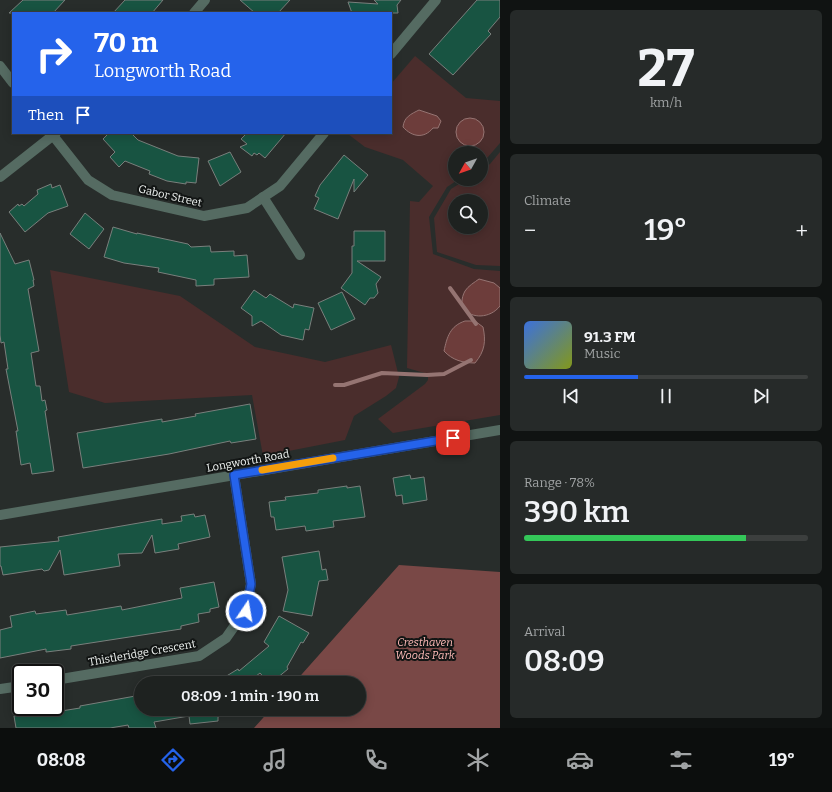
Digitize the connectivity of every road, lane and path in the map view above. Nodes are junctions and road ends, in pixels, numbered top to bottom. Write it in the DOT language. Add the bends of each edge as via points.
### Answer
graph roads {
  1 [pos="206,0"];
  2 [pos="436,0"];
  3 [pos="195,12"];
  4 [pos="392,53"];
  5 [pos="0,66"];
  6 [pos="12,82"];
  7 [pos="53,134"];
  8 [pos="323,134"];
  9 [pos="0,177"];
  10 [pos="263,197"];
  11 [pos="300,255"];
  12 [pos="500,430"];
  13 [pos="234,475"];
  14 [pos="0,515"];
  15 [pos="64,678"];
  16 [pos="12,687"];
  17 [pos="0,689"];
  1 -- 3 [label="street"];
  2 -- 4 [label="street"];
  5 -- 6 [label="street"];
  7 -- 9 [label="street"];
  7 -- 10 [label="street, Gabor Street" via="88,180 112,195 204,216 247,208"];
  8 -- 10 [label="street, Gabor Street" via="280,186"];
  10 -- 11 [label="street"];
  12 -- 13 [label="street, Longworth Road"];
  13 -- 14 [label="street, Longworth Road"];
  13 -- 15 [label="street, Thistleridge Crescent" via="251,584 246,611 226,638 199,656"];
  16 -- 17 [label="street"];
}
